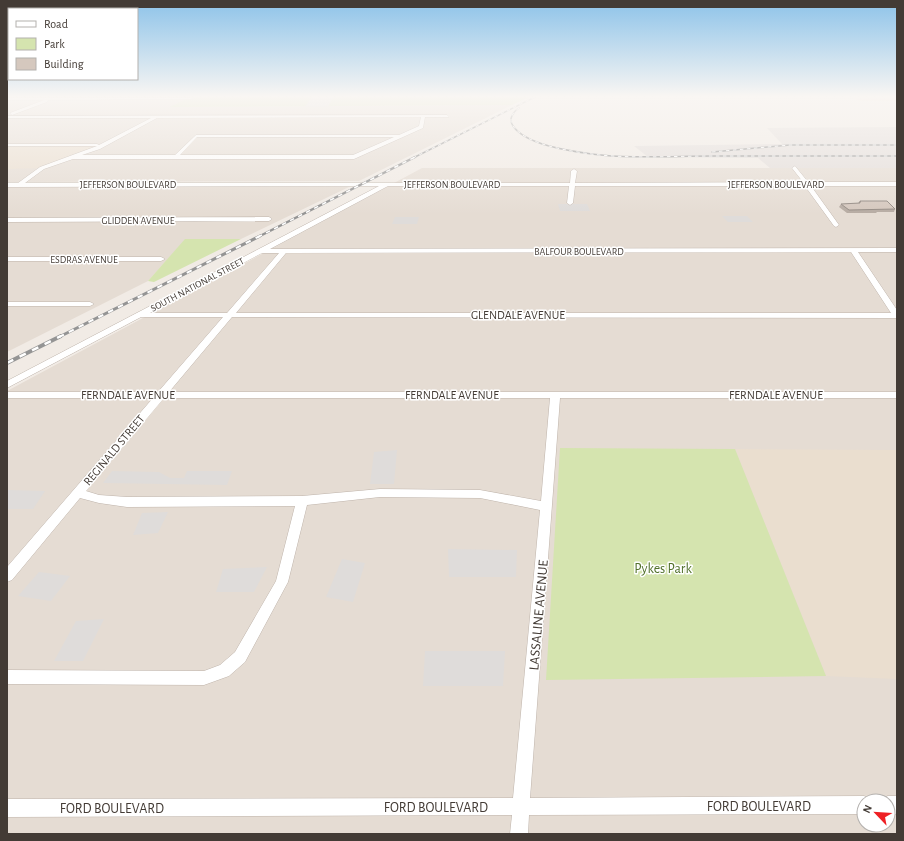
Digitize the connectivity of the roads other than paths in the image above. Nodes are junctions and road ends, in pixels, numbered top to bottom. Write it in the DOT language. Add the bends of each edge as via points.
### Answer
graph roads {
  1 [pos="120,136"];
  2 [pos="196,136"];
  3 [pos="400,136"];
  4 [pos="7,145"];
  5 [pos="103,145"];
  6 [pos="72,157"];
  7 [pos="176,157"];
  8 [pos="795,168"];
  9 [pos="574,171"];
  10 [pos="387,184"];
  11 [pos="572,184"];
  12 [pos="806,184"];
  13 [pos="897,184"];
  14 [pos="7,185"];
  15 [pos="19,185"];
  16 [pos="570,202"];
  17 [pos="269,219"];
  18 [pos="7,220"];
  19 [pos="836,225"];
  20 [pos="853,250"];
  21 [pos="897,250"];
  22 [pos="261,251"];
  23 [pos="284,251"];
  24 [pos="7,259"];
  25 [pos="162,259"];
  26 [pos="7,304"];
  27 [pos="90,304"];
  28 [pos="139,315"];
  29 [pos="229,315"];
  30 [pos="897,315"];
  31 [pos="7,385"];
  32 [pos="7,395"];
  33 [pos="161,395"];
  34 [pos="555,395"];
  35 [pos="897,395"];
  36 [pos="78,493"];
  37 [pos="302,501"];
  38 [pos="547,507"];
  39 [pos="7,576"];
  40 [pos="7,677"];
  41 [pos="856,805"];
  42 [pos="521,806"];
  43 [pos="7,808"];
  44 [pos="519,834"];
  1 -- 5 [label="street"];
  2 -- 7 [label="street"];
  3 -- 7 [label="street" via="354,157"];
  4 -- 5 [label="street"];
  5 -- 6 [label="street"];
  6 -- 7 [label="street"];
  6 -- 15 [label="street" via="42,168"];
  8 -- 12 [label="street"];
  9 -- 11 [label="street"];
  10 -- 11 [label="street, JEFFERSON BOULEVARD"];
  10 -- 15 [label="street, JEFFERSON BOULEVARD"];
  10 -- 22 [label="street, SOUTH NATIONAL STREET"];
  11 -- 12 [label="street, JEFFERSON BOULEVARD"];
  11 -- 16 [label="street"];
  12 -- 13 [label="street, JEFFERSON BOULEVARD"];
  12 -- 19 [label="street"];
  14 -- 15 [label="street, JEFFERSON BOULEVARD"];
  17 -- 18 [label="street, GLIDDEN AVENUE"];
  20 -- 21 [label="street, BALFOUR BOULEVARD"];
  20 -- 23 [label="street, BALFOUR BOULEVARD"];
  20 -- 30 [label="street"];
  22 -- 23 [label="street, BALFOUR BOULEVARD"];
  22 -- 28 [label="street, SOUTH NATIONAL STREET"];
  23 -- 29 [label="street, REGINALD STREET"];
  24 -- 25 [label="street, ESDRAS AVENUE"];
  26 -- 27 [label="street"];
  28 -- 29 [label="street, GLENDALE AVENUE"];
  28 -- 31 [label="street, SOUTH NATIONAL STREET"];
  29 -- 30 [label="street, GLENDALE AVENUE"];
  29 -- 33 [label="street, REGINALD STREET"];
  32 -- 33 [label="street, FERNDALE AVENUE"];
  33 -- 34 [label="street, FERNDALE AVENUE"];
  33 -- 36 [label="street, REGINALD STREET"];
  34 -- 35 [label="street, FERNDALE AVENUE"];
  34 -- 38 [label="street, LASSALINE AVENUE"];
  36 -- 37 [label="street" via="99,499 127,502"];
  36 -- 39 [label="street, REGINALD STREET"];
  37 -- 38 [label="street" via="380,493 480,494"];
  37 -- 40 [label="street" via="282,582 240,656 224,671 204,678"];
  38 -- 42 [label="street, LASSALINE AVENUE"];
  41 -- 42 [label="street, FORD BOULEVARD"];
  42 -- 43 [label="street, FORD BOULEVARD"];
  42 -- 44 [label="street, LASSALINE AVENUE"];
}
